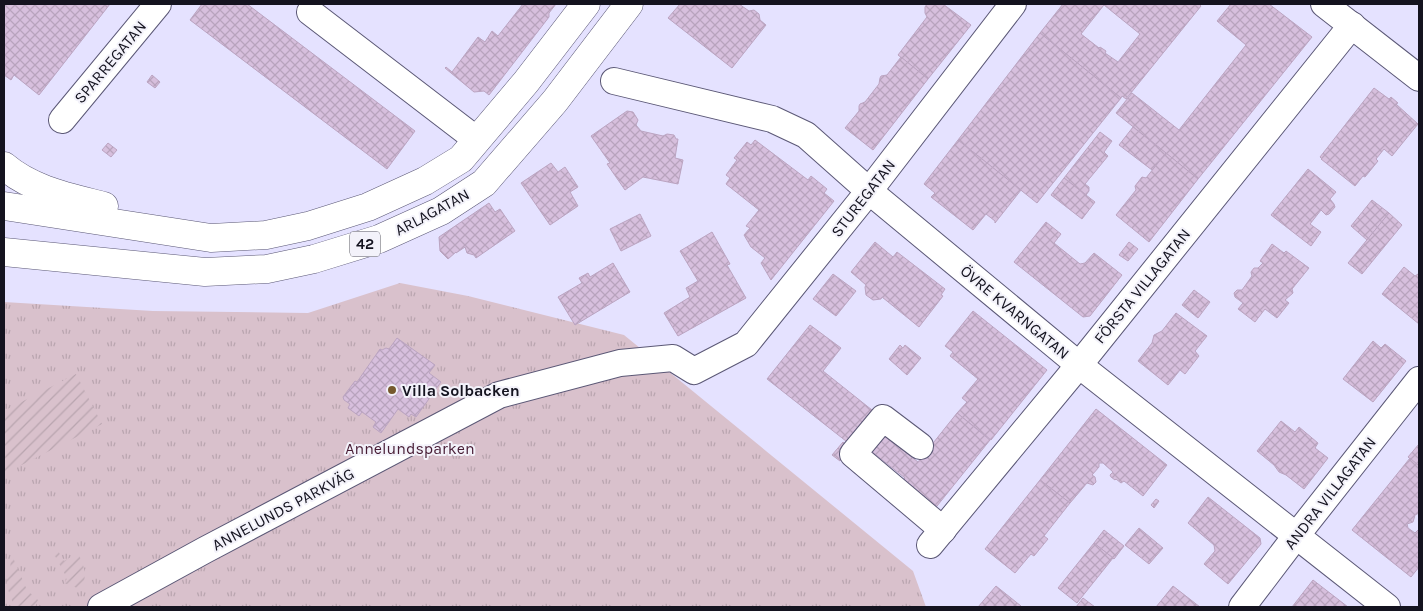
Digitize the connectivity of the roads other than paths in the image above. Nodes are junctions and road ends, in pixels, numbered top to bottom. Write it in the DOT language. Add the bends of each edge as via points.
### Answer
graph roads {
  1 [pos="158,4"];
  2 [pos="586,4"];
  3 [pos="629,4"];
  4 [pos="1013,4"];
  5 [pos="1324,4"];
  6 [pos="310,12"];
  7 [pos="1352,25"];
  8 [pos="1419,78"];
  9 [pos="614,81"];
  10 [pos="62,120"];
  11 [pos="478,140"];
  12 [pos="4,166"];
  13 [pos="869,191"];
  14 [pos="4,206"];
  15 [pos="168,232"];
  16 [pos="4,252"];
  17 [pos="1079,365"];
  18 [pos="694,371"];
  19 [pos="1419,380"];
  20 [pos="920,446"];
  21 [pos="1296,536"];
  22 [pos="102,607"];
  23 [pos="1242,607"];
  24 [pos="1387,607"];
  1 -- 10 [label="street, SPARREGATAN"];
  2 -- 11 [label="main road, ARLAGATAN / 42"];
  3 -- 16 [label="main road, ARLAGATAN / 42" via="555,101 484,183 441,211 379,239 314,259 267,269 205,272"];
  4 -- 13 [label="street, STUREGATAN"];
  5 -- 7 [label="street"];
  6 -- 11 [label="street"];
  7 -- 8 [label="street"];
  7 -- 17 [label="street, FÖRSTA VILLAGATAN"];
  9 -- 13 [label="street, ÖVRE KVARNGATAN" via="772,119 806,135"];
  11 -- 15 [label="main road, ARLAGATAN / 42" via="461,159 425,182 368,207 308,226 266,235 211,238"];
  12 -- 15 [label="main road" via="42,189 126,212"];
  13 -- 17 [label="street, ÖVRE KVARNGATAN"];
  13 -- 18 [label="street, STUREGATAN" via="746,344"];
  14 -- 15 [label="main road, ARLAGATAN / 42"];
  17 -- 20 [label="street, FÖRSTA VILLAGATAN" via="936,537 853,454 883,418"];
  17 -- 21 [label="street, ÖVRE KVARNGATAN"];
  18 -- 22 [label="street, ANNELUNDS PARKVÄG" via="673,358 620,364 499,395"];
  19 -- 21 [label="street, ANDRA VILLAGATAN"];
  21 -- 23 [label="street, ANDRA VILLAGATAN"];
  21 -- 24 [label="street, ÖVRE KVARNGATAN"];
}
